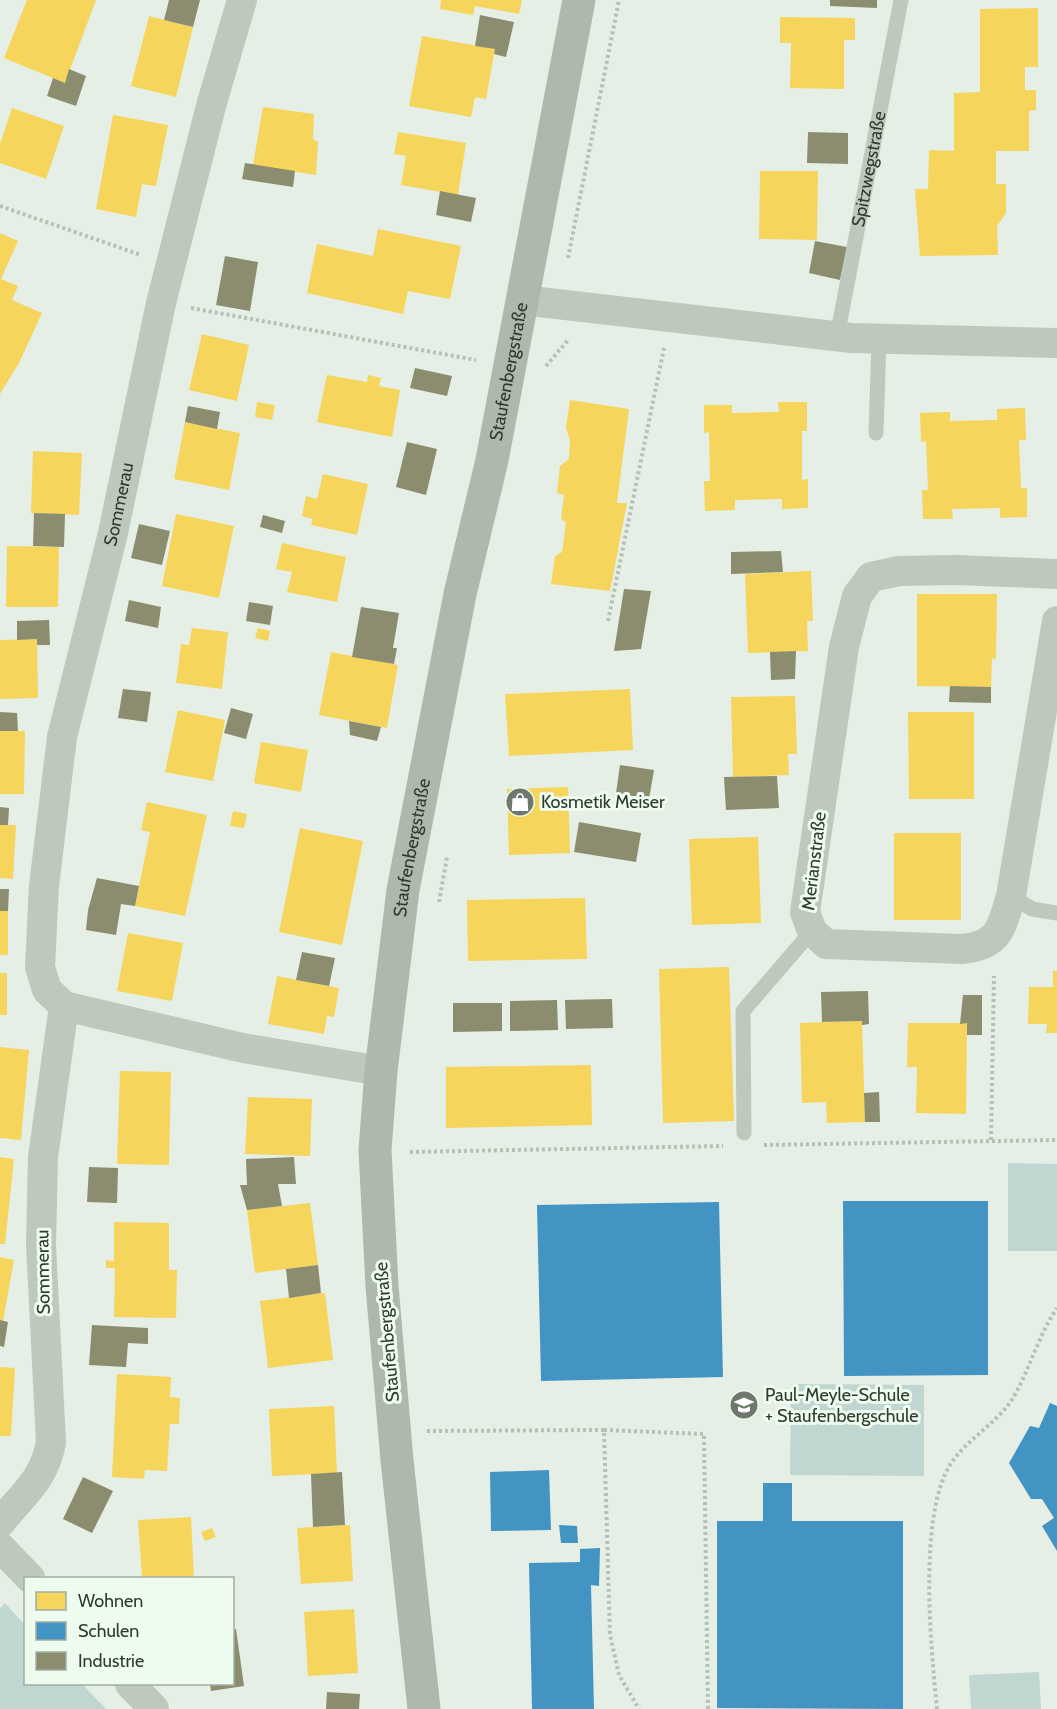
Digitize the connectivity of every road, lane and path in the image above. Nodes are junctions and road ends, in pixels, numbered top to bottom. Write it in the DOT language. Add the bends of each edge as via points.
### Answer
graph roads {
  1 [pos="242,0"];
  2 [pos="579,0"];
  3 [pos="619,0"];
  4 [pos="901,0"];
  5 [pos="0,206"];
  6 [pos="171,265"];
  7 [pos="522,300"];
  8 [pos="559,302"];
  9 [pos="162,303"];
  10 [pos="837,337"];
  11 [pos="879,339"];
  12 [pos="666,340"];
  13 [pos="1057,343"];
  14 [pos="547,357"];
  15 [pos="510,366"];
  16 [pos="544,368"];
  17 [pos="876,433"];
  18 [pos="1057,574"];
  19 [pos="608,621"];
  20 [pos="1057,621"];
  21 [pos="447,856"];
  22 [pos="1011,896"];
  23 [pos="437,912"];
  24 [pos="1057,913"];
  25 [pos="812,931"];
  26 [pos="994,939"];
  27 [pos="64,1006"];
  28 [pos="381,1071"];
  29 [pos="749,1139"];
  30 [pos="409,1140"];
  31 [pos="991,1140"];
  32 [pos="1057,1140"];
  33 [pos="729,1145"];
  34 [pos="408,1152"];
  35 [pos="408,1163"];
  36 [pos="1057,1308"];
  37 [pos="604,1430"];
  38 [pos="395,1432"];
  39 [pos="0,1523"];
  40 [pos="0,1547"];
  41 [pos="29,1577"];
  42 [pos="132,1685"];
  43 [pos="154,1709"];
  44 [pos="424,1709"];
  45 [pos="639,1709"];
  46 [pos="708,1709"];
  47 [pos="937,1709"];
  1 -- 6 [label="street, Sommerau"];
  2 -- 7 [label="street, Staufenbergstraße"];
  3 -- 8 [label="path"];
  4 -- 10 [label="lane, Spitzwegstraße"];
  5 -- 6 [label="path"];
  6 -- 9 [label="street, Sommerau"];
  7 -- 8 [label="street"];
  7 -- 15 [label="street, Staufenbergstraße"];
  8 -- 10 [label="street"];
  9 -- 15 [label="path"];
  9 -- 27 [label="street, Sommerau" via="113,532 64,727 56,777 40,967 47,990"];
  10 -- 11 [label="street"];
  11 -- 13 [label="street"];
  11 -- 17 [label="lane"];
  12 -- 19 [label="path"];
  14 -- 16 [label="path"];
  15 -- 28 [label="street, Staufenbergstraße" via="460,594 403,890"];
  18 -- 25 [label="street, Merianstraße" via="899,571 871,577 856,596 844,647 806,894 805,912"];
  20 -- 22 [label="street"];
  21 -- 23 [label="path"];
  22 -- 24 [label="lane" via="1032,909"];
  22 -- 26 [label="street"];
  25 -- 26 [label="street, Merianstraße" via="826,944 842,947 961,949 981,947"];
  25 -- 29 [label="lane" via="742,1011"];
  26 -- 31 [label="path"];
  27 -- 28 [label="street" via="243,1048"];
  27 -- 39 [label="street, Sommerau" via="43,1157 40,1245 51,1442 48,1463 37,1481"];
  28 -- 38 [label="street, Staufenbergstraße" via="375,1150"];
  29 -- 31 [label="path"];
  30 -- 34 [label="path"];
  31 -- 32 [label="path"];
  33 -- 34 [label="path"];
  34 -- 35 [label="path"];
  36 -- 47 [label="path" via="1013,1397 951,1463 942,1483 934,1518 930,1587"];
  37 -- 38 [label="path"];
  37 -- 45 [label="path" via="610,1635 620,1675"];
  37 -- 46 [label="path" via="704,1434"];
  38 -- 44 [label="street, Staufenbergstraße"];
  40 -- 41 [label="street"];
  42 -- 43 [label="street"];
}
